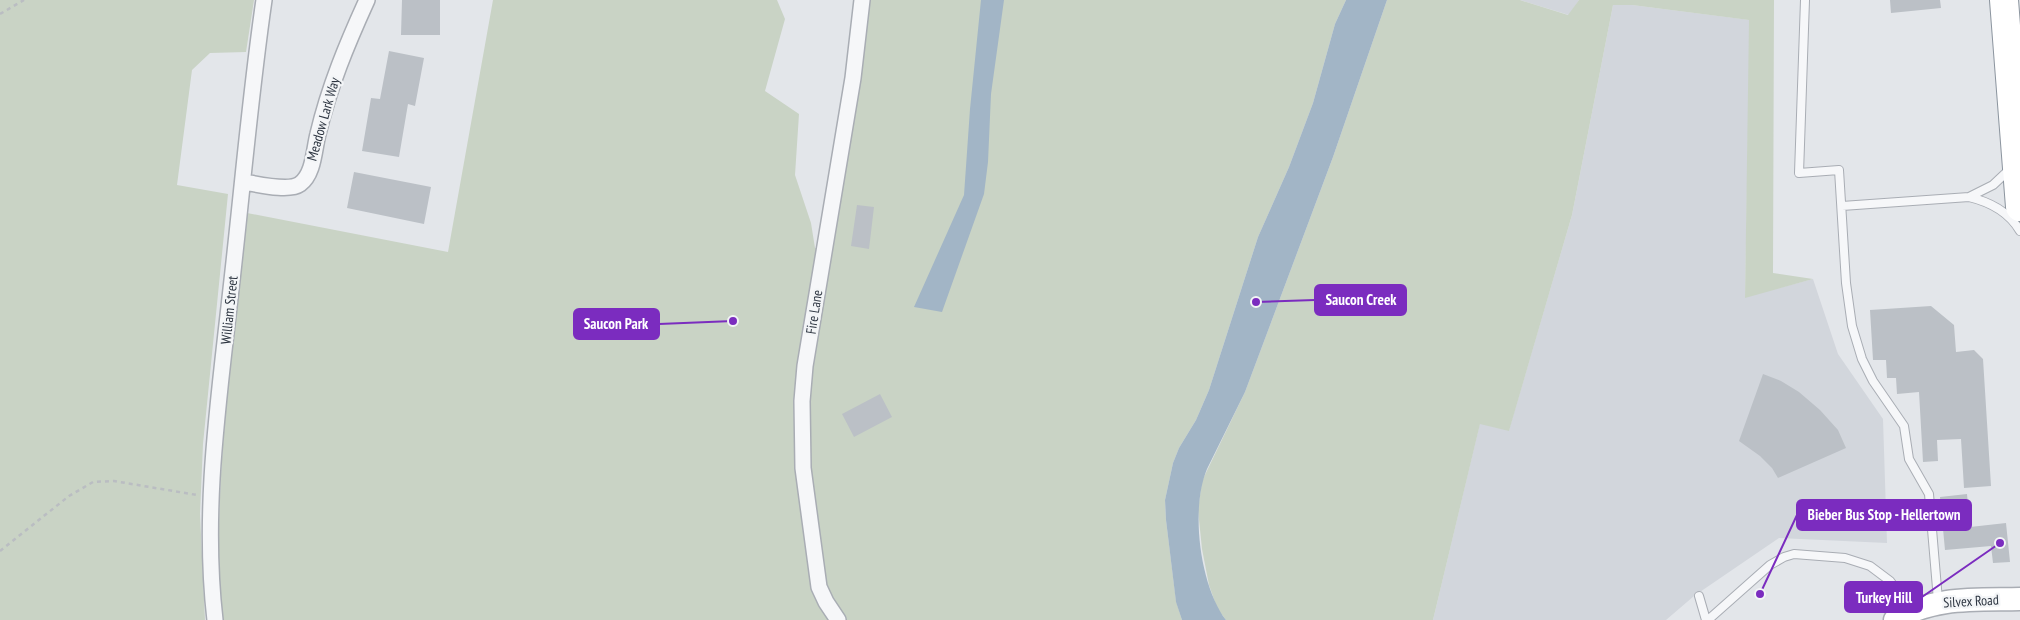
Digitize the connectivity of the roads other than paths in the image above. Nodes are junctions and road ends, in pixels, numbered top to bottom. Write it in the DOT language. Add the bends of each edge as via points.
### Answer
graph roads {
  1 [pos="264,0"];
  2 [pos="367,0"];
  3 [pos="862,0"];
  4 [pos="1805,0"];
  5 [pos="2004,0"];
  6 [pos="2015,144"];
  7 [pos="244,182"];
  8 [pos="1969,197"];
  9 [pos="1842,206"];
  10 [pos="2020,207"];
  11 [pos="2020,231"];
  12 [pos="1699,596"];
  13 [pos="2020,599"];
  14 [pos="1938,602"];
  15 [pos="1906,617"];
  16 [pos="215,620"];
  17 [pos="838,620"];
  18 [pos="1707,620"];
  1 -- 7 [label="street, William Street"];
  2 -- 7 [label="street, Meadow Lark Way" via="333,81 305,179 287,188"];
  3 -- 17 [label="street, Fire Lane" via="853,78 802,401 803,468 820,587"];
  4 -- 9 [label="lane" via="1799,173 1839,170"];
  5 -- 6 [label="highway"];
  6 -- 8 [label="lane" via="2013,163 2007,173 1993,185"];
  6 -- 10 [label="highway"];
  7 -- 16 [label="street, William Street" via="215,431 210,514"];
  8 -- 9 [label="lane"];
  8 -- 11 [label="lane" via="2002,211"];
  9 -- 14 [label="lane" via="1852,326 1873,381 1904,426 1909,459 1929,494"];
  12 -- 18 [label="lane"];
  13 -- 14 [label="street, Silvex Road"];
  14 -- 15 [label="street, Silvex Road"];
  15 -- 18 [label="lane" via="1890,581 1870,566 1845,558 1794,554 1770,565"];
}
